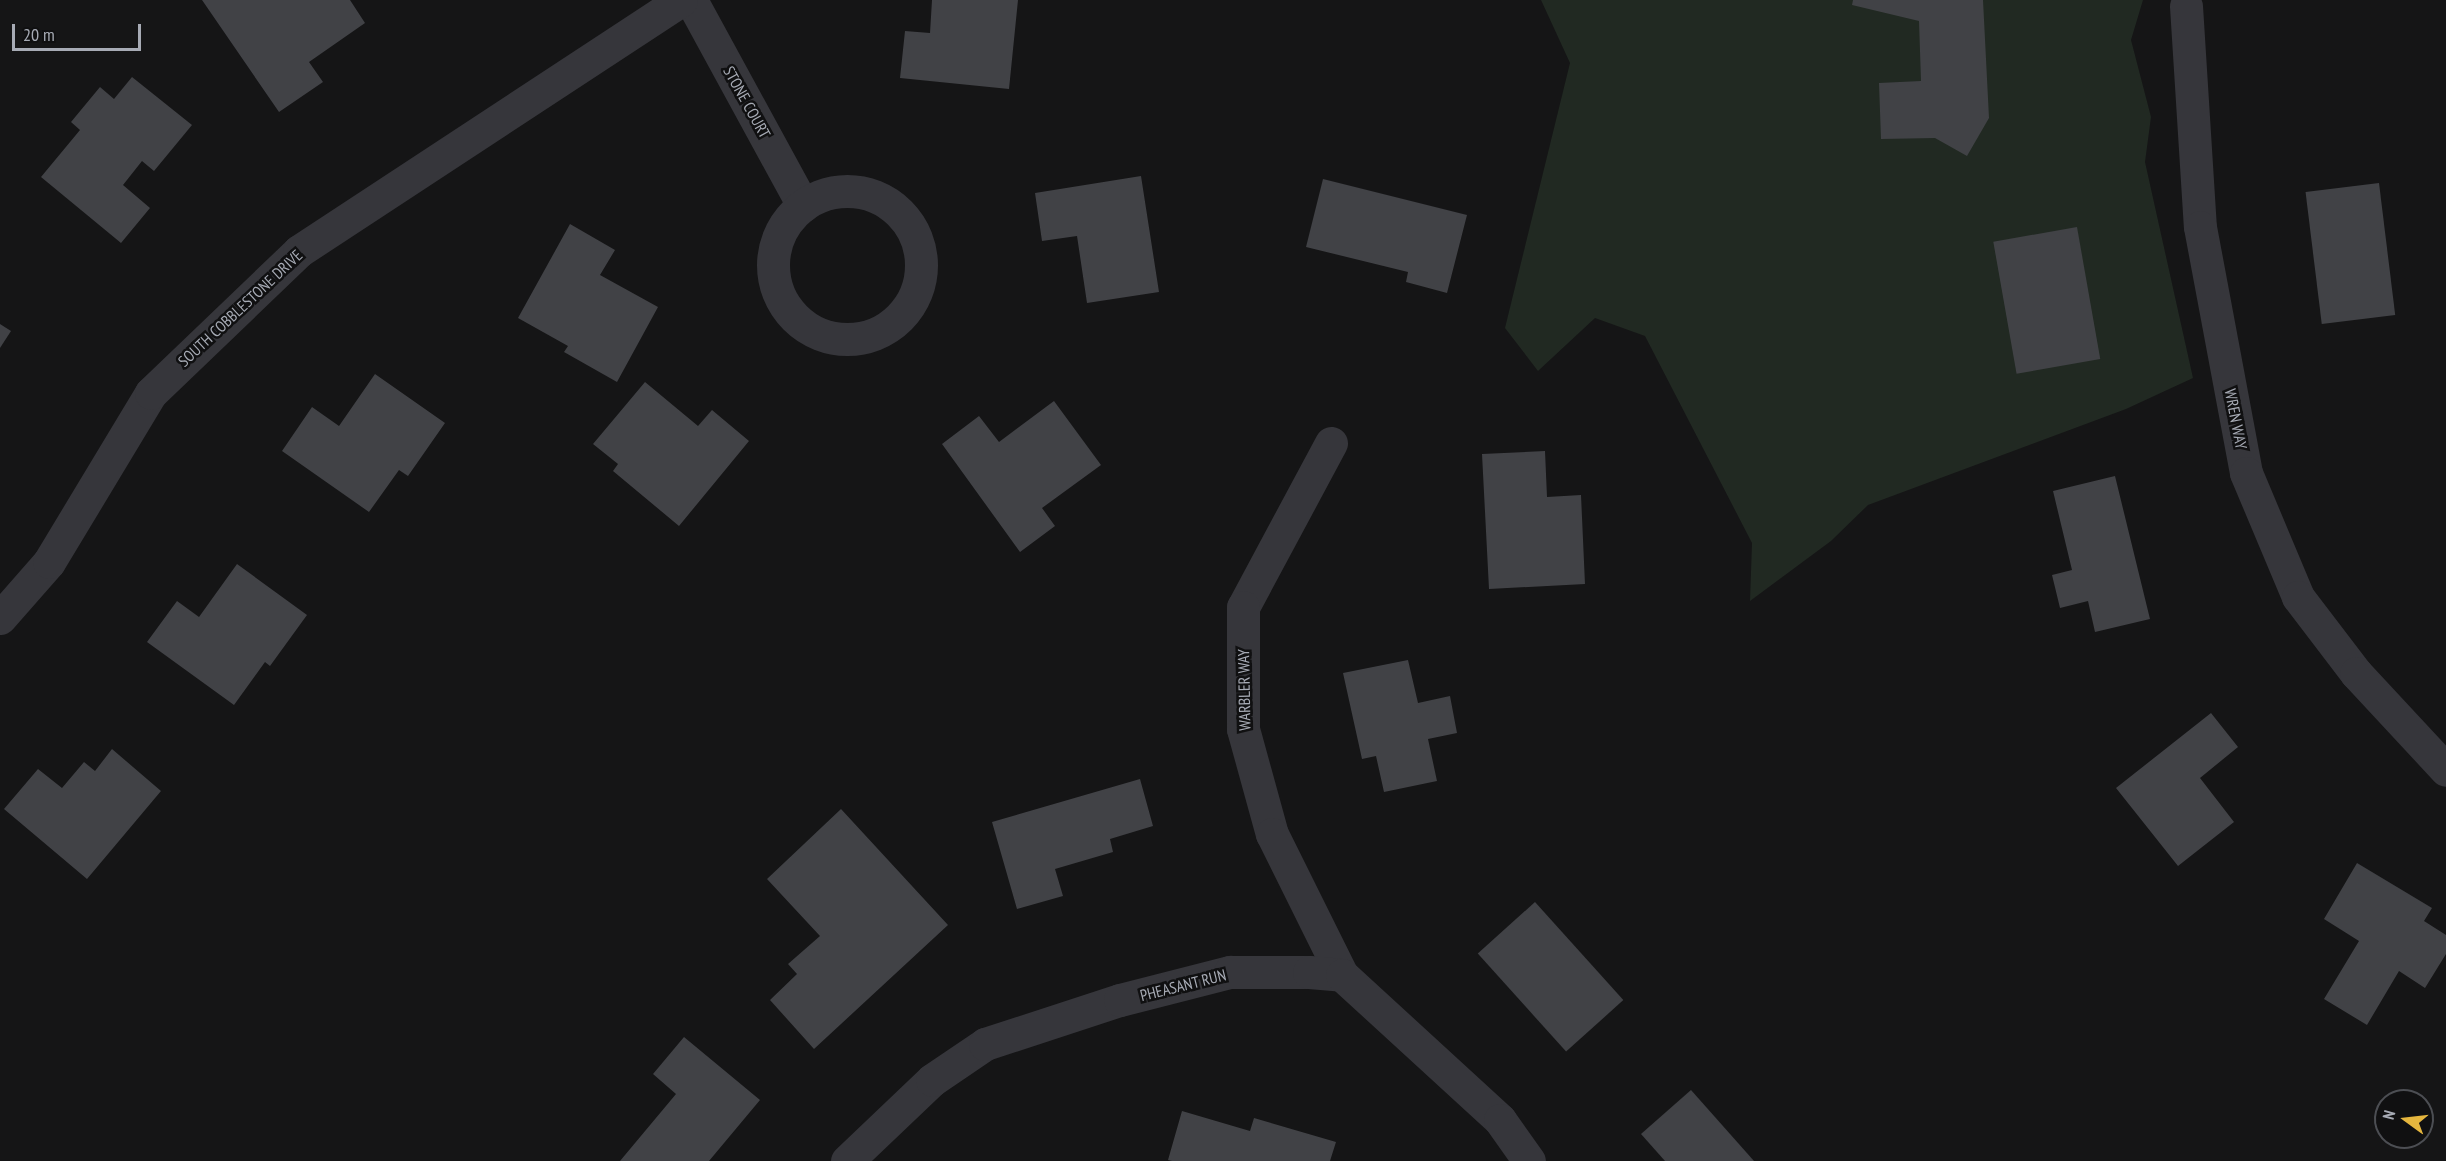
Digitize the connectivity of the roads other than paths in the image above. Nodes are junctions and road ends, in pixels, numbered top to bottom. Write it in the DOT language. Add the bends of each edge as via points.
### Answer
graph roads {
  1 [pos="681,0"];
  2 [pos="691,0"];
  3 [pos="2186,6"];
  4 [pos="803,205"];
  5 [pos="1330,443"];
  6 [pos="0,618"];
  7 [pos="2446,770"];
  8 [pos="1342,975"];
  9 [pos="847,1161"];
  10 [pos="1529,1161"];
  1 -- 6 [label="street, SOUTH COBBLESTONE DRIVE" via="299,251 151,393 49,562"];
  2 -- 4 [label="street, STONE COURT"];
  3 -- 7 [label="street, WREN WAY" via="2200,227 2246,473 2298,597 2356,673"];
  4 -- 4 [label="street" via="785,222 774,252 772,268 777,292 789,313 819,333 854,339 878,333 899,319 913,299 921,266 911,226 895,207 874,195 849,190 824,193"];
  5 -- 8 [label="street, WARBLER WAY" via="1244,608 1243,729 1272,834"];
  8 -- 9 [label="street, PHEASANT RUN" via="1230,972 1120,1000 985,1044 932,1080"];
  8 -- 10 [label="street" via="1500,1120"];
}
